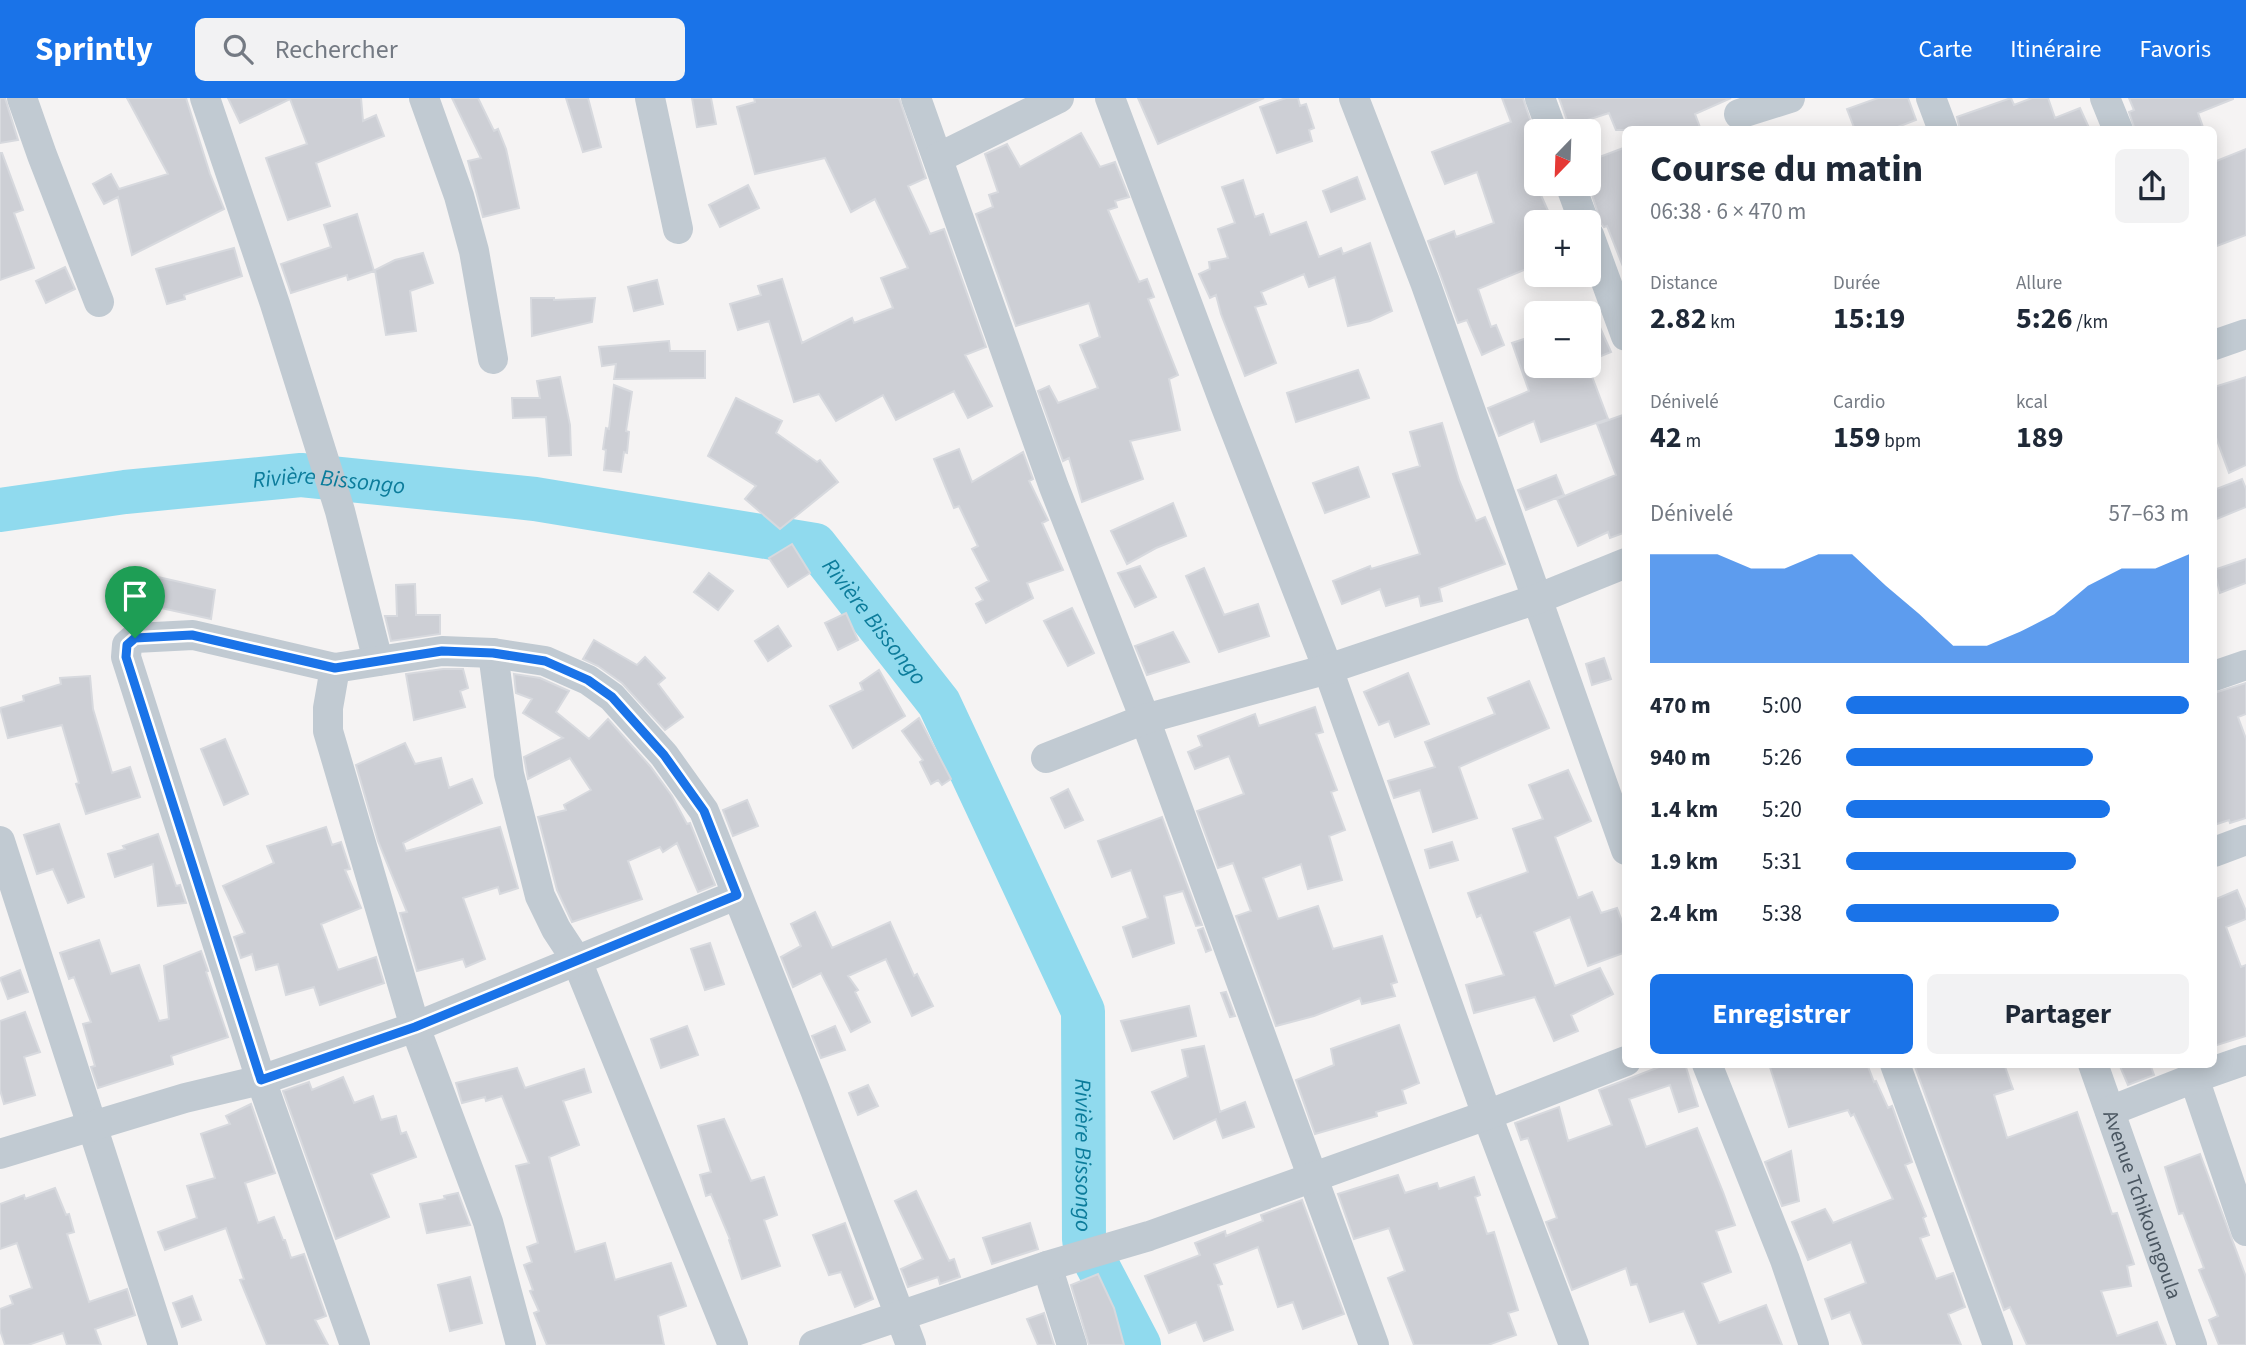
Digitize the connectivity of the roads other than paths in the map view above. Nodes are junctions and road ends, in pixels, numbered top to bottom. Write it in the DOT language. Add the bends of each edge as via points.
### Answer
graph roads {
  1 [pos="22,98"];
  2 [pos="205,98"];
  3 [pos="425,98"];
  4 [pos="650,98"];
  5 [pos="916,98"];
  6 [pos="1059,98"];
  7 [pos="1110,98"];
  8 [pos="1354,98"];
  9 [pos="1540,98"];
  10 [pos="1790,98"];
  11 [pos="1931,98"];
  12 [pos="2105,98"];
  13 [pos="1739,114"];
  14 [pos="1548,119"];
  15 [pos="1941,126"];
  16 [pos="2116,126"];
  17 [pos="938,158"];
  18 [pos="678,229"];
  19 [pos="1601,268"];
  20 [pos="99,302"];
  21 [pos="1622,325"];
  22 [pos="2246,334"];
  23 [pos="2217,344"];
  24 [pos="493,359"];
  25 [pos="1622,565"];
  26 [pos="1537,599"];
  27 [pos="493,653"];
  28 [pos="378,661"];
  29 [pos="2246,665"];
  30 [pos="335,668"];
  31 [pos="1328,669"];
  32 [pos="2217,675"];
  33 [pos="1145,719"];
  34 [pos="1046,758"];
  35 [pos="1622,839"];
  36 [pos="0,841"];
  37 [pos="2246,841"];
  38 [pos="2217,851"];
  39 [pos="737,895"];
  40 [pos="577,961"];
  41 [pos="415,1027"];
  42 [pos="2246,1060"];
  43 [pos="1622,1063"];
  44 [pos="1708,1068"];
  45 [pos="1896,1068"];
  46 [pos="2094,1068"];
  47 [pos="2194,1078"];
  48 [pos="261,1080"];
  49 [pos="2110,1111"];
  50 [pos="1487,1115"];
  51 [pos="90,1125"];
  52 [pos="0,1154"];
  53 [pos="1312,1179"];
  54 [pos="2246,1231"];
  55 [pos="1047,1266"];
  56 [pos="900,1315"];
  57 [pos="163,1345"];
  58 [pos="355,1345"];
  59 [pos="521,1345"];
  60 [pos="733,1345"];
  61 [pos="814,1345"];
  62 [pos="911,1345"];
  63 [pos="1072,1345"];
  64 [pos="1374,1345"];
  65 [pos="1574,1345"];
  66 [pos="1814,1345"];
  67 [pos="1998,1345"];
  68 [pos="2192,1345"];
  1 -- 20 [label="street"];
  2 -- 28 [label="street" via="340,511"];
  3 -- 24 [label="street" via="474,251"];
  4 -- 18 [label="street"];
  5 -- 17 [label="street"];
  6 -- 17 [label="street"];
  7 -- 31 [label="street"];
  8 -- 26 [label="street" via="1425,282"];
  9 -- 14 [label="street"];
  10 -- 13 [label="street"];
  11 -- 15 [label="street"];
  12 -- 16 [label="street"];
  17 -- 33 [label="street" via="1054,486"];
  19 -- 21 [label="street"];
  22 -- 23 [label="street"];
  25 -- 26 [label="street"];
  26 -- 31 [label="street"];
  26 -- 35 [label="street"];
  27 -- 28 [label="street" via="442,651"];
  27 -- 39 [label="street" via="545,661 588,680 612,697 664,755 704,811"];
  27 -- 40 [label="street" via="509,774 540,896"];
  28 -- 30 [label="street"];
  29 -- 32 [label="street"];
  30 -- 41 [label="street" via="328,731"];
  30 -- 48 [label="street" via="192,635 135,638 127,645 126,657"];
  31 -- 33 [label="street"];
  31 -- 50 [label="street"];
  33 -- 34 [label="street"];
  33 -- 53 [label="street"];
  36 -- 51 [label="street"];
  37 -- 38 [label="street"];
  39 -- 40 [label="street"];
  39 -- 56 [label="street"];
  40 -- 41 [label="street"];
  40 -- 60 [label="street"];
  41 -- 48 [label="street"];
  41 -- 59 [label="street" via="488,1222"];
  42 -- 47 [label="street"];
  43 -- 50 [label="street"];
  44 -- 66 [label="street"];
  45 -- 67 [label="street"];
  46 -- 49 [label="street, Avenue Tchikoungoula"];
  47 -- 49 [label="street"];
  47 -- 54 [label="street"];
  48 -- 51 [label="street"];
  48 -- 58 [label="street"];
  49 -- 68 [label="street, Avenue Tchikoungoula"];
  50 -- 53 [label="street"];
  50 -- 65 [label="street"];
  51 -- 52 [label="street"];
  51 -- 57 [label="street"];
  53 -- 55 [label="street" via="1149,1237"];
  53 -- 64 [label="street"];
  55 -- 56 [label="street"];
  55 -- 63 [label="street"];
  56 -- 61 [label="street"];
  56 -- 62 [label="street"];
}
